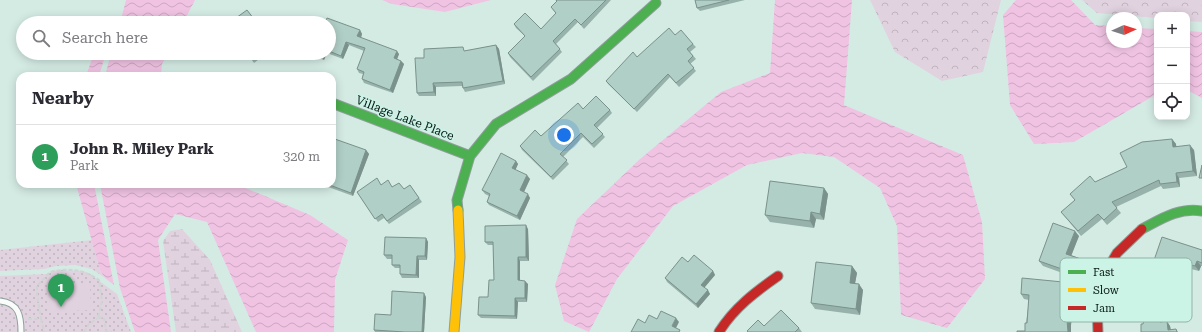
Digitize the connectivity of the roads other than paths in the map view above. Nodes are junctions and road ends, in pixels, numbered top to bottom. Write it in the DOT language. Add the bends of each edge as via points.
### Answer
graph roads {
  1 [pos="656,3"];
  2 [pos="336,104"];
  3 [pos="470,156"];
  4 [pos="1202,211"];
  5 [pos="1114,258"];
  6 [pos="778,276"];
  7 [pos="0,301"];
  8 [pos="1098,322"];
  9 [pos="21,332"];
  10 [pos="454,332"];
  11 [pos="719,332"];
  12 [pos="1098,332"];
  1 -- 3 [label="street" via="571,79 496,124"];
  2 -- 3 [label="street, Village Lake Place"];
  3 -- 10 [label="street" via="457,200 460,257"];
  4 -- 5 [label="street" via="1170,214 1139,231"];
  6 -- 11 [label="street" via="749,297 724,323"];
  7 -- 9 [label="lane" via="8,303 19,313"];
  8 -- 12 [label="street"];
}
